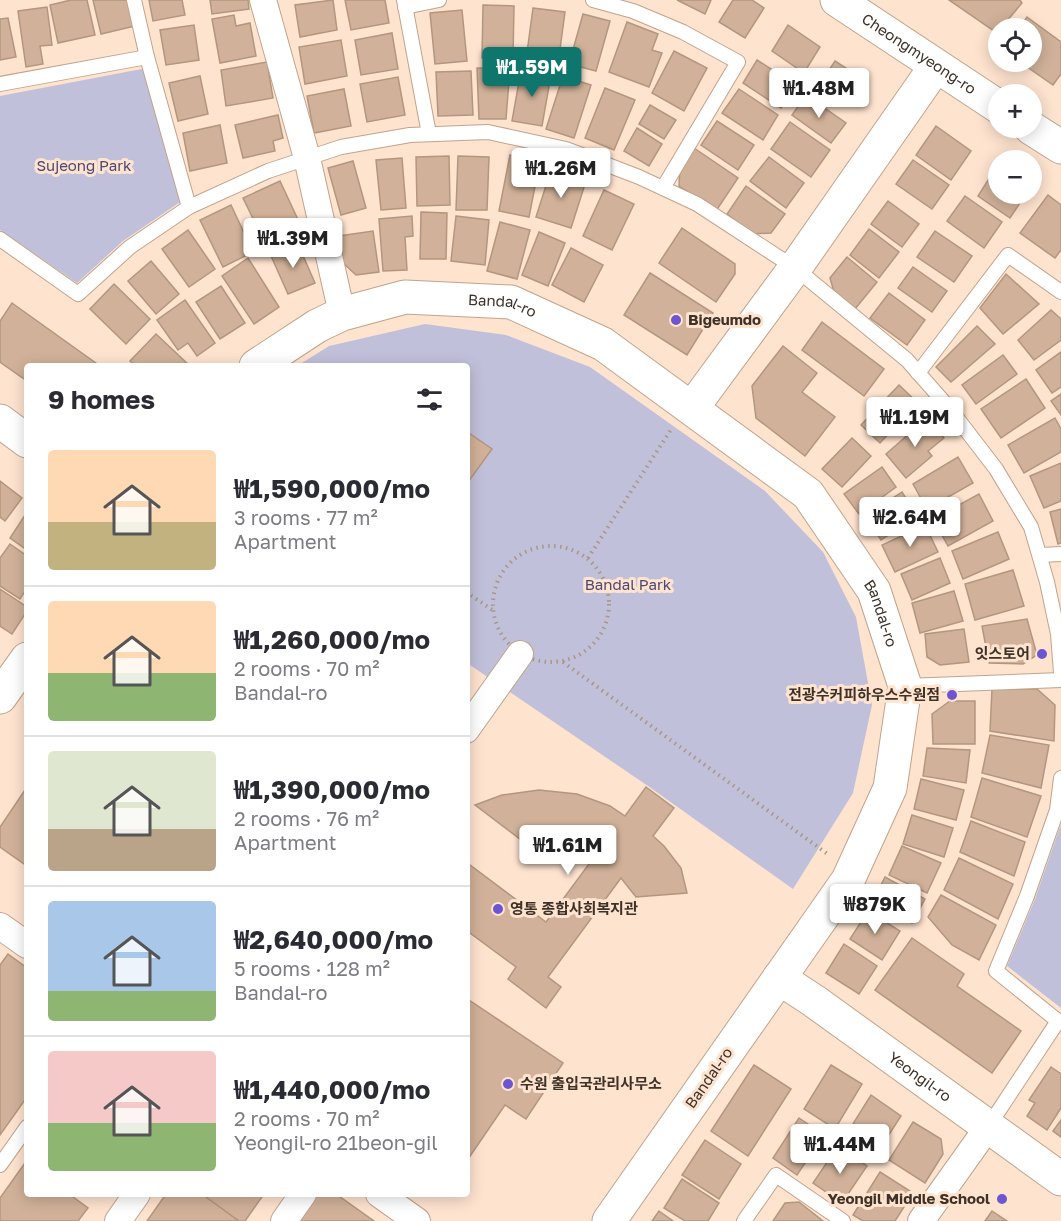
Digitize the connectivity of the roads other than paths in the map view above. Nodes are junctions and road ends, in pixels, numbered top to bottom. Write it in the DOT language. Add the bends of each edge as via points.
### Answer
graph roads {
  1 [pos="134,0"];
  2 [pos="262,0"];
  3 [pos="439,0"];
  4 [pos="592,0"];
  5 [pos="837,0"];
  6 [pos="404,3"];
  7 [pos="147,57"];
  8 [pos="936,66"];
  9 [pos="0,84"];
  10 [pos="988,100"];
  11 [pos="429,134"];
  12 [pos="1042,135"];
  13 [pos="1061,147"];
  14 [pos="307,158"];
  15 [pos="663,188"];
  16 [pos="189,207"];
  17 [pos="3,247"];
  18 [pos="795,268"];
  19 [pos="1061,292"];
  20 [pos="342,314"];
  21 [pos="261,363"];
  22 [pos="918,373"];
  23 [pos="684,415"];
  24 [pos="0,421"];
  25 [pos="24,439"];
  26 [pos="1061,554"];
  27 [pos="1040,555"];
  28 [pos="520,654"];
  29 [pos="24,662"];
  30 [pos="1061,673"];
  31 [pos="1061,681"];
  32 [pos="905,686"];
  33 [pos="0,697"];
  34 [pos="470,724"];
  35 [pos="1061,778"];
  36 [pos="1059,810"];
  37 [pos="0,926"];
  38 [pos="24,943"];
  39 [pos="779,978"];
  40 [pos="1060,1021"];
  41 [pos="988,1127"];
  42 [pos="24,1131"];
  43 [pos="0,1166"];
  44 [pos="1061,1179"];
  45 [pos="135,1197"];
  46 [pos="301,1197"];
  47 [pos="383,1197"];
  48 [pos="118,1221"];
  49 [pos="284,1221"];
  50 [pos="417,1221"];
  51 [pos="609,1221"];
  52 [pos="744,1221"];
  53 [pos="843,1221"];
  54 [pos="921,1221"];
  1 -- 7 [label="lane"];
  2 -- 14 [label="street"];
  3 -- 6 [label="lane"];
  4 -- 15 [label="lane" via="633,11 738,62"];
  5 -- 8 [label="street, Cheongmyeong-ro"];
  6 -- 11 [label="lane"];
  7 -- 9 [label="lane"];
  7 -- 16 [label="lane"];
  8 -- 10 [label="street, Cheongmyeong-ro"];
  8 -- 18 [label="street"];
  11 -- 14 [label="lane" via="341,147"];
  11 -- 15 [label="lane" via="488,132 566,149"];
  12 -- 13 [label="street"];
  14 -- 16 [label="lane"];
  14 -- 20 [label="street"];
  15 -- 18 [label="lane" via="697,204"];
  16 -- 17 [label="lane" via="130,247 78,294"];
  18 -- 22 [label="lane"];
  18 -- 23 [label="street"];
  19 -- 22 [label="lane" via="1008,255"];
  20 -- 21 [label="street, Bandal-ro"];
  20 -- 23 [label="street, Bandal-ro" via="405,297 511,302 603,344"];
  22 -- 27 [label="lane" via="996,469 1031,527"];
  23 -- 32 [label="street, Bandal-ro" via="808,494 874,591"];
  24 -- 25 [label="street"];
  26 -- 27 [label="lane"];
  27 -- 30 [label="lane" via="1058,634"];
  28 -- 34 [label="street"];
  29 -- 33 [label="street"];
  31 -- 32 [label="lane"];
  32 -- 39 [label="street, Bandal-ro" via="890,788 848,880"];
  35 -- 36 [label="lane"];
  36 -- 40 [label="lane" via="996,972"];
  37 -- 38 [label="street"];
  39 -- 41 [label="street, Yeongil-ro"];
  39 -- 51 [label="street, Bandal-ro"];
  40 -- 41 [label="lane"];
  41 -- 44 [label="street, Yeongil-ro"];
  41 -- 54 [label="street"];
  42 -- 43 [label="lane"];
  45 -- 48 [label="street"];
  46 -- 49 [label="street"];
  47 -- 50 [label="street"];
  52 -- 53 [label="lane" via="776,1175"];
}
